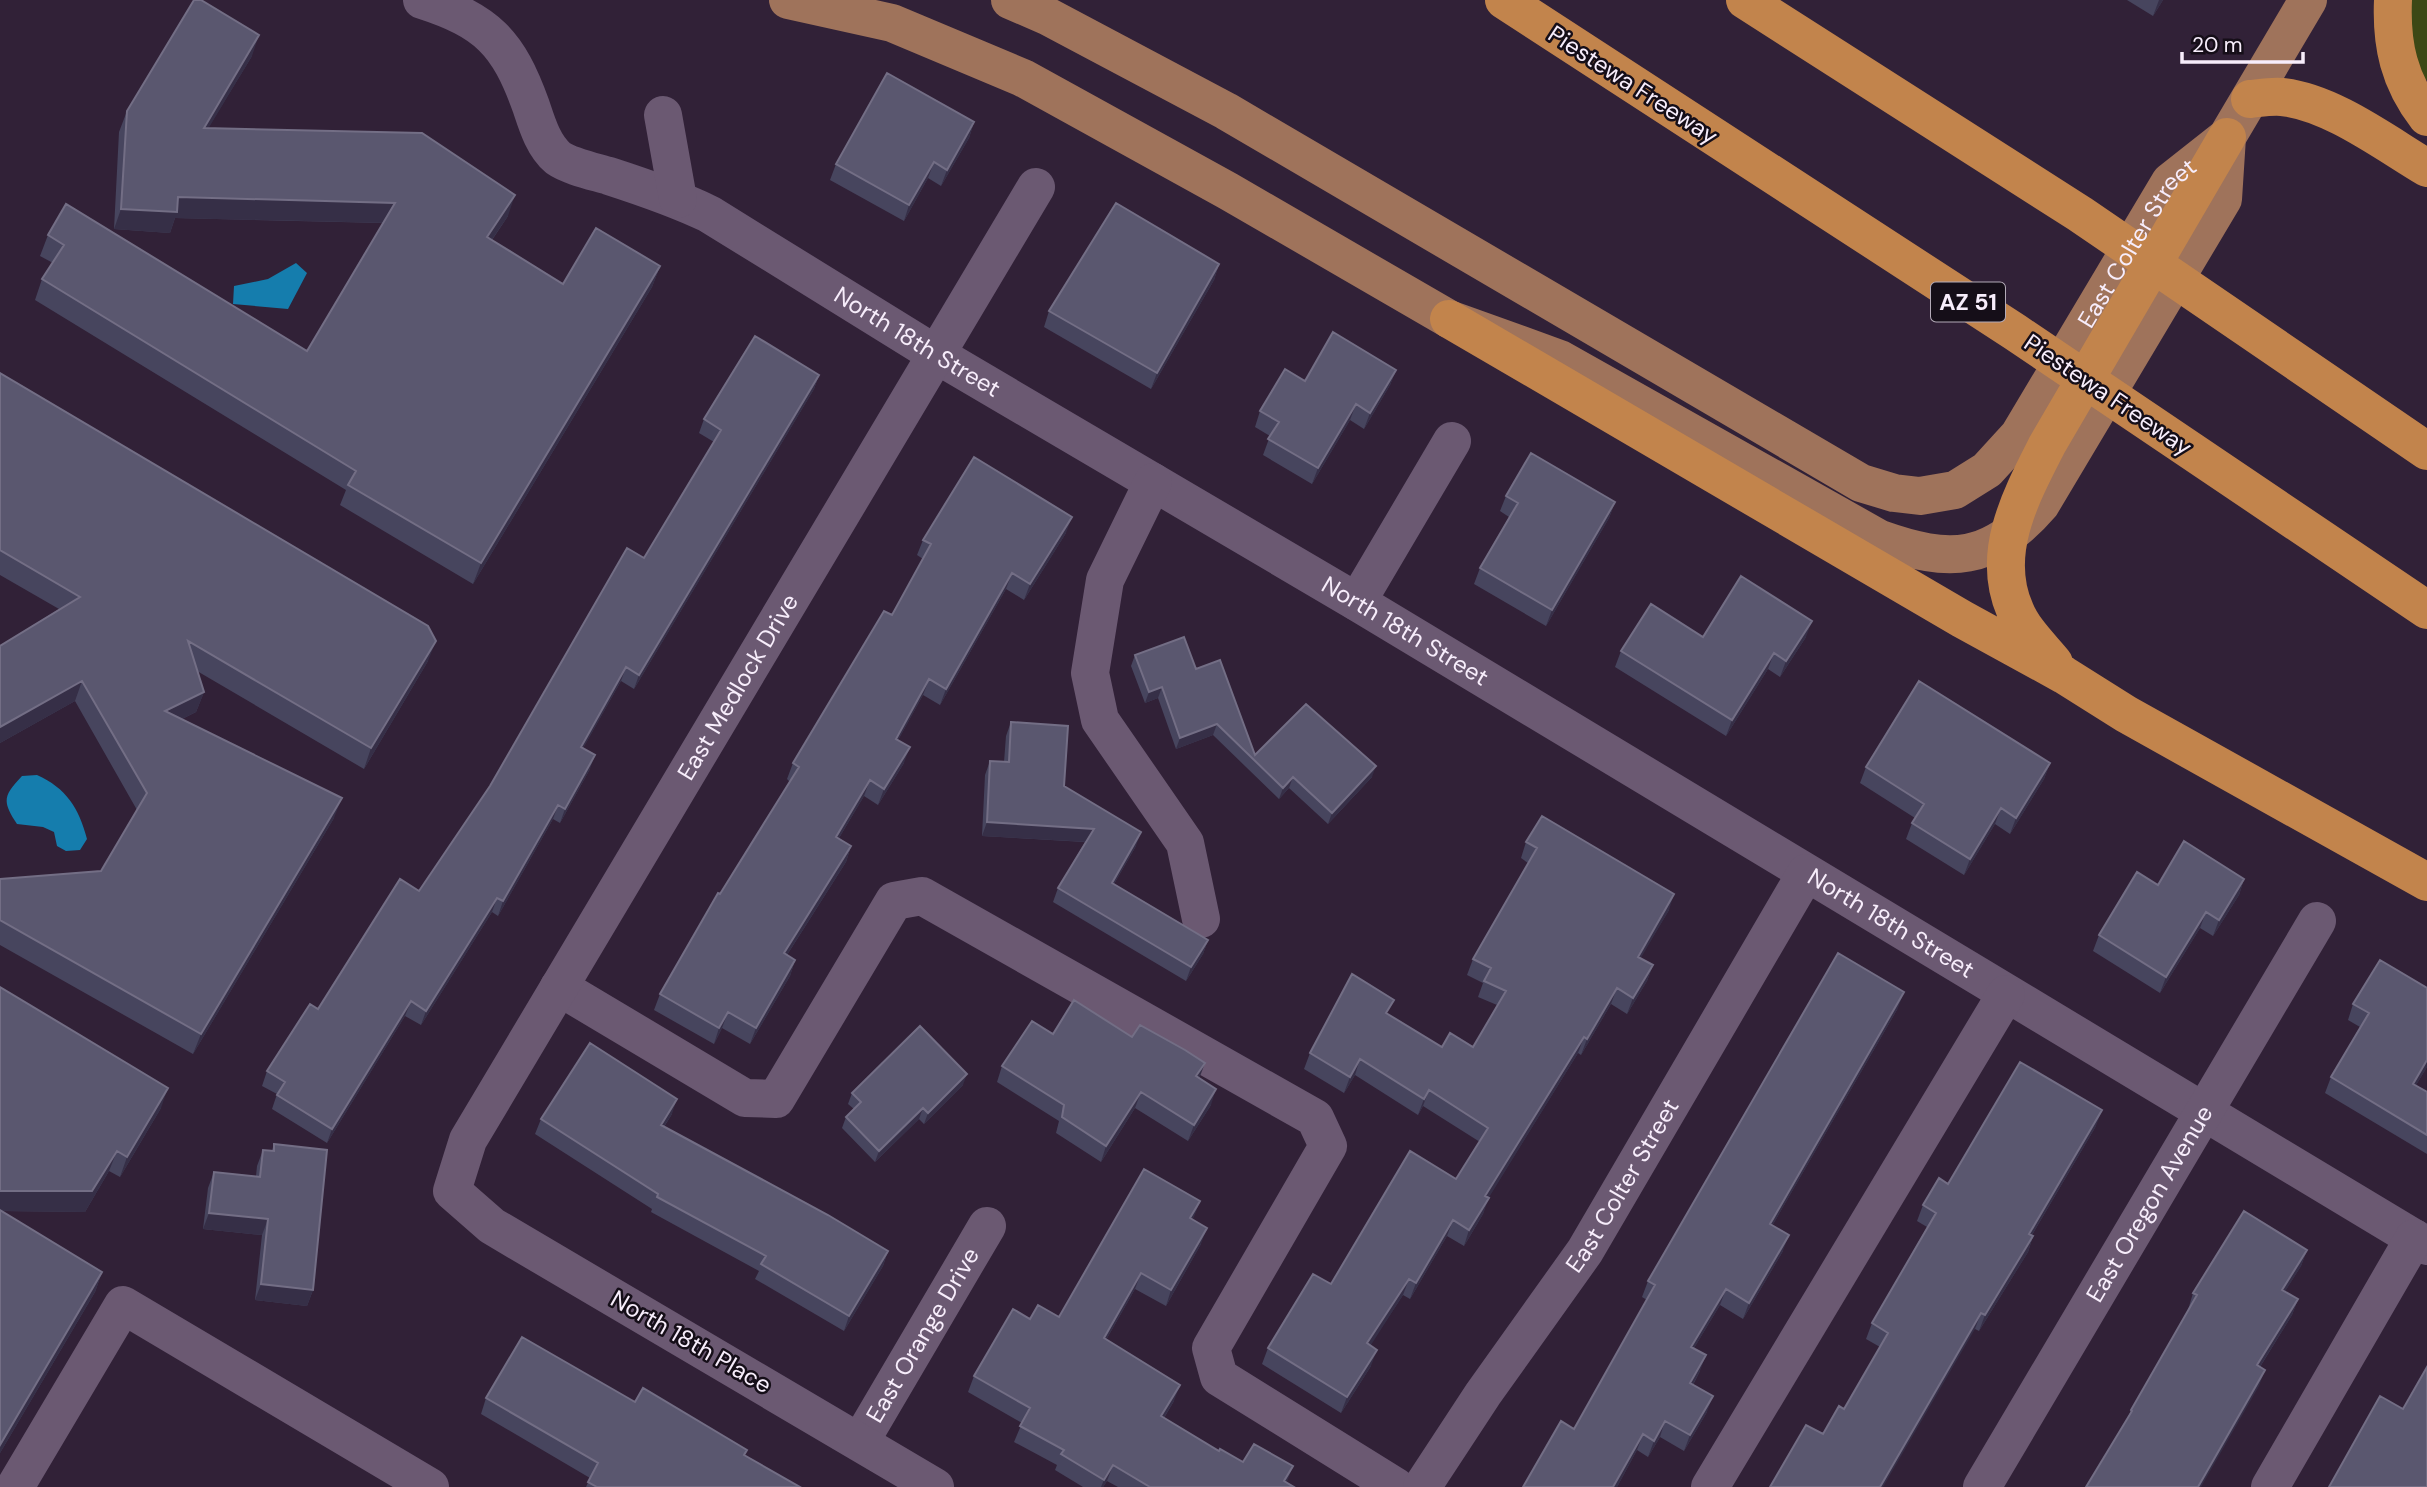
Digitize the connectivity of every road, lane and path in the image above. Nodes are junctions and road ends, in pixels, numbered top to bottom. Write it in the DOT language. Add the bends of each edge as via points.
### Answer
graph roads {
  1 [pos="422,0"];
  2 [pos="788,0"];
  3 [pos="1010,0"];
  4 [pos="1503,0"];
  5 [pos="1745,0"];
  6 [pos="2308,0"];
  7 [pos="2393,0"];
  8 [pos="2250,99"];
  9 [pos="663,115"];
  10 [pos="2427,117"];
  11 [pos="2227,138"];
  12 [pos="2427,168"];
  13 [pos="1036,187"];
  14 [pos="678,199"];
  15 [pos="1450,319"];
  16 [pos="937,355"];
  17 [pos="1452,441"];
  18 [pos="2043,450"];
  19 [pos="2427,451"];
  20 [pos="1153,482"];
  21 [pos="2007,538"];
  22 [pos="1357,602"];
  23 [pos="2427,610"];
  24 [pos="2064,675"];
  25 [pos="1806,873"];
  26 [pos="2427,883"];
  27 [pos="1201,919"];
  28 [pos="2317,921"];
  29 [pos="559,987"];
  30 [pos="2006,994"];
  31 [pos="2203,1111"];
  32 [pos="452,1191"];
  33 [pos="987,1226"];
  34 [pos="2421,1242"];
  35 [pos="860,1442"];
  36 [pos="15,1487"];
  37 [pos="430,1487"];
  38 [pos="935,1487"];
  39 [pos="1396,1487"];
  40 [pos="1422,1487"];
  41 [pos="1710,1487"];
  42 [pos="1982,1487"];
  43 [pos="2270,1487"];
  1 -- 14 [label="street, North 18th Street" via="454,10 507,52 541,135 559,158"];
  2 -- 15 [label="main road" via="892,23 1023,78"];
  3 -- 18 [label="main road" via="1226,111 1861,483 1920,496 1955,490 1987,470"];
  4 -- 23 [label="highway, Piestewa Freeway / AZ 51" via="2015,332"];
  5 -- 19 [label="highway" via="2080,214"];
  6 -- 8 [label="main road"];
  7 -- 10 [label="highway" via="2398,65"];
  8 -- 11 [label="main road"];
  8 -- 12 [label="highway" via="2280,96 2326,109"];
  9 -- 14 [label="street"];
  11 -- 18 [label="highway"];
  13 -- 16 [label="street, East Medlock Drive"];
  14 -- 16 [label="street, North 18th Street"];
  15 -- 21 [label="main road" via="1560,359 1880,539 1911,550 1943,554 1975,552"];
  15 -- 24 [label="highway"];
  16 -- 20 [label="street, North 18th Street"];
  16 -- 29 [label="street, East Medlock Drive"];
  17 -- 22 [label="street"];
  18 -- 21 [label="highway"];
  20 -- 22 [label="street, North 18th Street"];
  20 -- 27 [label="street" via="1105,580 1090,673 1100,720 1185,842"];
  21 -- 24 [label="highway" via="2005,578 2015,611"];
  22 -- 25 [label="street, North 18th Street"];
  24 -- 26 [label="highway"];
  25 -- 30 [label="street, North 18th Street"];
  25 -- 40 [label="street, East Colter Street" via="1585,1251"];
  28 -- 31 [label="street, East Oregon Avenue"];
  29 -- 32 [label="street, East Medlock Drive" via="468,1140"];
  29 -- 39 [label="street" via="745,1098 776,1099 894,901 922,896 1315,1118 1328,1146 1211,1349 1219,1377"];
  30 -- 31 [label="street, North 18th Street"];
  30 -- 41 [label="street"];
  31 -- 34 [label="street, North 18th Street"];
  31 -- 42 [label="street, East Oregon Avenue"];
  32 -- 35 [label="street, North 18th Place" via="492,1226"];
  33 -- 35 [label="street, East Orange Drive"];
  34 -- 43 [label="street"];
  35 -- 38 [label="street, North 18th Place"];
  36 -- 37 [label="street" via="123,1305"];
}
